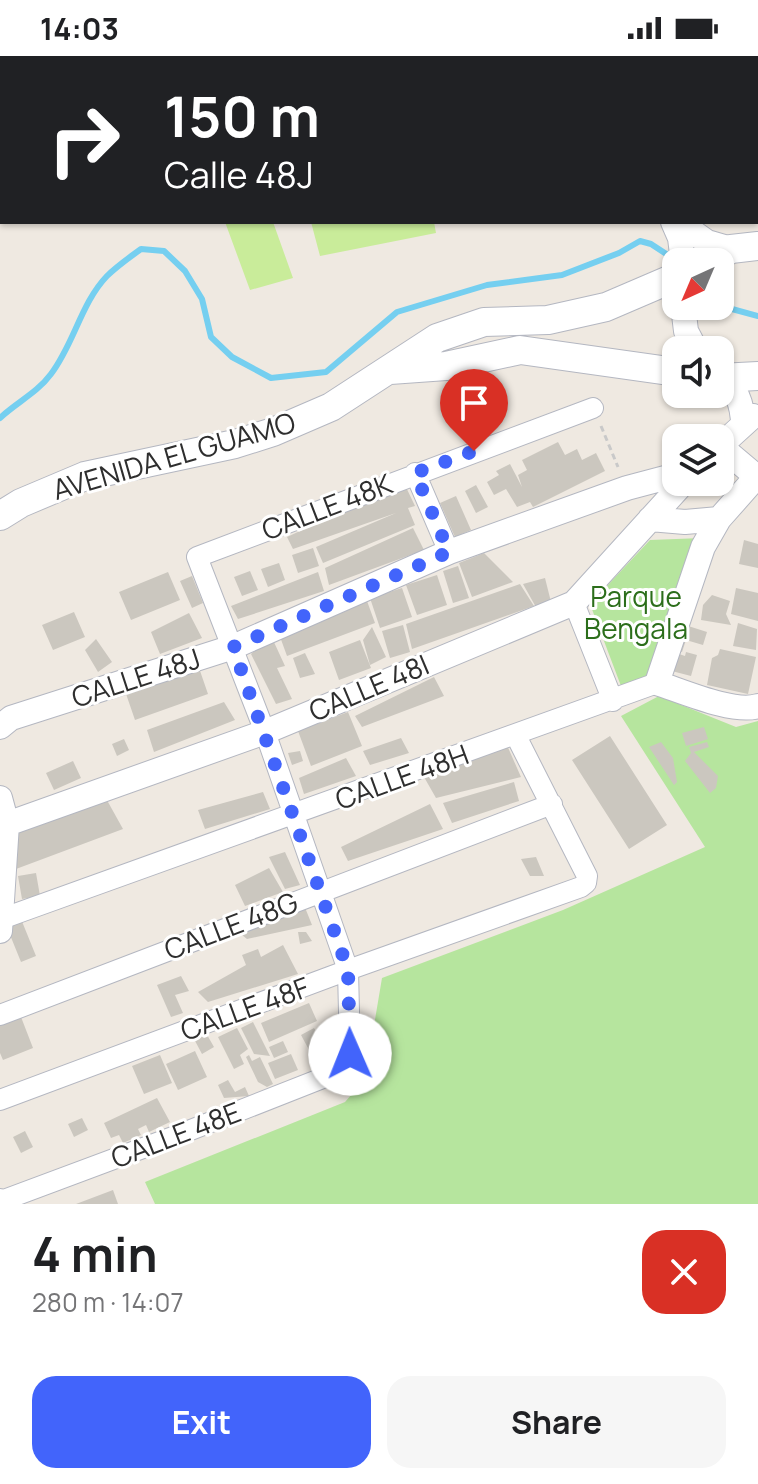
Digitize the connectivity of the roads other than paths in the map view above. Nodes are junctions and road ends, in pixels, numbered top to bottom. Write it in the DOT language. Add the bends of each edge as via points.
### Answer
graph roads {
  1 [pos="678,224"];
  2 [pos="679,224"];
  3 [pos="698,248"];
  4 [pos="707,248"];
  5 [pos="662,282"];
  6 [pos="390,370"];
  7 [pos="662,370"];
  8 [pos="758,376"];
  9 [pos="734,377"];
  10 [pos="734,393"];
  11 [pos="593,408"];
  12 [pos="750,418"];
  13 [pos="734,433"];
  14 [pos="734,457"];
  15 [pos="415,473"];
  16 [pos="757,476"];
  17 [pos="662,479"];
  18 [pos="671,496"];
  19 [pos="0,516"];
  20 [pos="650,519"];
  21 [pos="719,519"];
  22 [pos="449,552"];
  23 [pos="574,603"];
  24 [pos="233,647"];
  25 [pos="657,683"];
  26 [pos="613,701"];
  27 [pos="757,703"];
  28 [pos="0,727"];
  29 [pos="265,732"];
  30 [pos="516,736"];
  31 [pos="0,798"];
  32 [pos="552,804"];
  33 [pos="294,816"];
  34 [pos="7,824"];
  35 [pos="321,891"];
  36 [pos="1,925"];
  37 [pos="348,970"];
  38 [pos="0,1015"];
  39 [pos="0,1100"];
  40 [pos="0,1200"];
  1 -- 3 [label="street"];
  2 -- 4 [label="street" via="707,242"];
  5 -- 6 [label="main road, AVENIDA EL GUAMO" via="606,307 548,320 484,322 437,338"];
  6 -- 7 [label="main road, AVENIDA EL GUAMO" via="446,366 520,350"];
  6 -- 19 [label="main road, AVENIDA EL GUAMO" via="331,407 273,432 85,476"];
  8 -- 9 [label="main road"];
  10 -- 12 [label="street"];
  11 -- 15 [label="street, CALLE 48K"];
  12 -- 13 [label="street"];
  14 -- 16 [label="street"];
  15 -- 22 [label="street"];
  15 -- 24 [label="street, CALLE 48K" via="197,557"];
  16 -- 21 [label="street"];
  17 -- 22 [label="street, CALLE 48J"];
  18 -- 20 [label="street, CALLE 48I"];
  20 -- 21 [label="street"];
  20 -- 23 [label="street, CALLE 48I"];
  21 -- 25 [label="street" via="703,547"];
  22 -- 24 [label="street, CALLE 48J"];
  23 -- 26 [label="street"];
  23 -- 29 [label="street, CALLE 48I"];
  24 -- 28 [label="street, CALLE 48J" via="11,718"];
  24 -- 29 [label="street"];
  25 -- 26 [label="street, CALLE 48H"];
  25 -- 27 [label="street" via="732,706"];
  26 -- 30 [label="street, CALLE 48H"];
  29 -- 33 [label="street"];
  29 -- 34 [label="street, CALLE 48I"];
  30 -- 32 [label="street"];
  30 -- 33 [label="street, CALLE 48H"];
  31 -- 34 [label="street"];
  32 -- 35 [label="street, CALLE 48G"];
  32 -- 37 [label="street, CALLE 48F" via="586,883"];
  33 -- 35 [label="street"];
  33 -- 36 [label="street, CALLE 48H"];
  34 -- 36 [label="street"];
  35 -- 37 [label="street"];
  35 -- 38 [label="street, CALLE 48G"];
  37 -- 39 [label="street, CALLE 48F"];
  37 -- 40 [label="street, CALLE 48E" via="350,1054 338,1072"];
}
